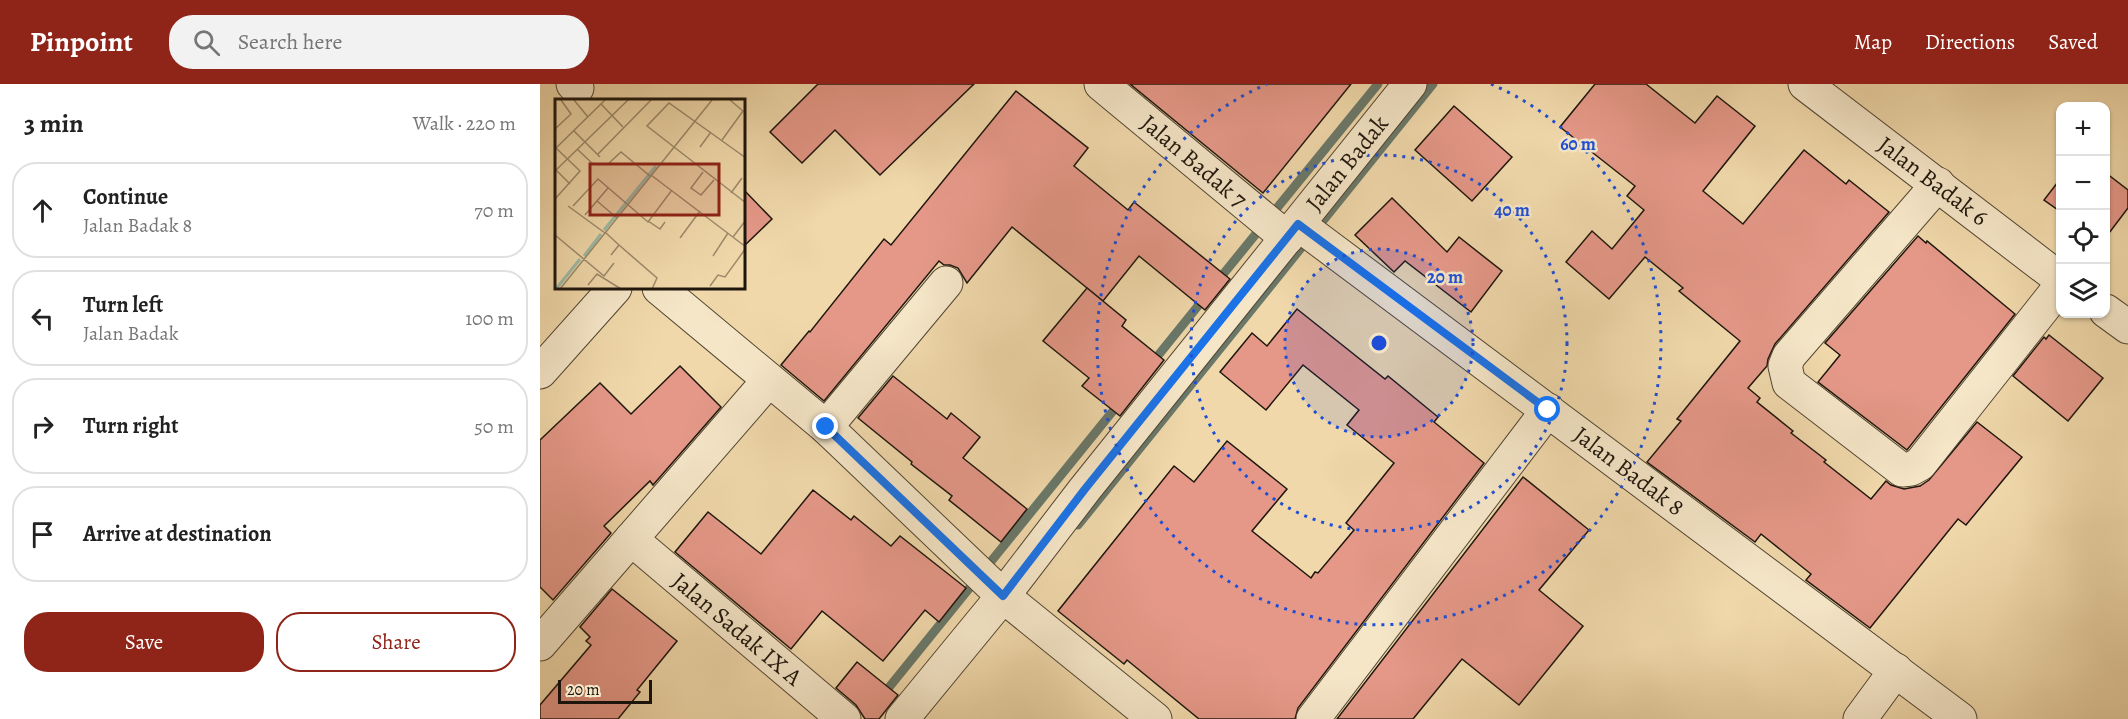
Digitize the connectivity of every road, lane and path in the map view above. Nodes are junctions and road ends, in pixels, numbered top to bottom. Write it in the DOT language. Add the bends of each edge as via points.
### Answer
graph roads {
  1 [pos="1101,84"];
  2 [pos="1410,84"];
  3 [pos="1805,84"];
  4 [pos="1938,184"];
  5 [pos="1292,231"];
  6 [pos="2056,275"];
  7 [pos="946,283"];
  8 [pos="613,290"];
  9 [pos="661,290"];
  10 [pos="2056,293"];
  11 [pos="2110,314"];
  12 [pos="2128,327"];
  13 [pos="540,372"];
  14 [pos="769,380"];
  15 [pos="1548,410"];
  16 [pos="826,427"];
  17 [pos="631,539"];
  18 [pos="1003,596"];
  19 [pos="540,644"];
  20 [pos="1896,670"];
  21 [pos="844,719"];
  22 [pos="902,719"];
  23 [pos="1155,719"];
  24 [pos="1313,719"];
  25 [pos="1860,719"];
  26 [pos="1960,719"];
  1 -- 5 [label="street, Jalan Badak 7"];
  2 -- 5 [label="street, Jalan Badak"];
  3 -- 4 [label="street, Jalan Badak 6"];
  4 -- 6 [label="street, Jalan Badak 6"];
  4 -- 10 [label="street" via="1786,360 1789,383 1902,470 1911,470 1920,464"];
  5 -- 15 [label="street, Jalan Badak 8"];
  5 -- 18 [label="street, Jalan Badak"];
  7 -- 16 [label="street"];
  8 -- 13 [label="street"];
  9 -- 14 [label="street"];
  11 -- 12 [label="street"];
  14 -- 16 [label="street"];
  14 -- 17 [label="street"];
  15 -- 20 [label="street, Jalan Badak 8"];
  15 -- 24 [label="street"];
  16 -- 18 [label="street"];
  17 -- 19 [label="street"];
  17 -- 21 [label="street, Jalan Sadak IX A"];
  18 -- 22 [label="street, Jalan Badak"];
  18 -- 23 [label="street"];
  20 -- 25 [label="street"];
  20 -- 26 [label="street, Jalan Badak 8"];
}
